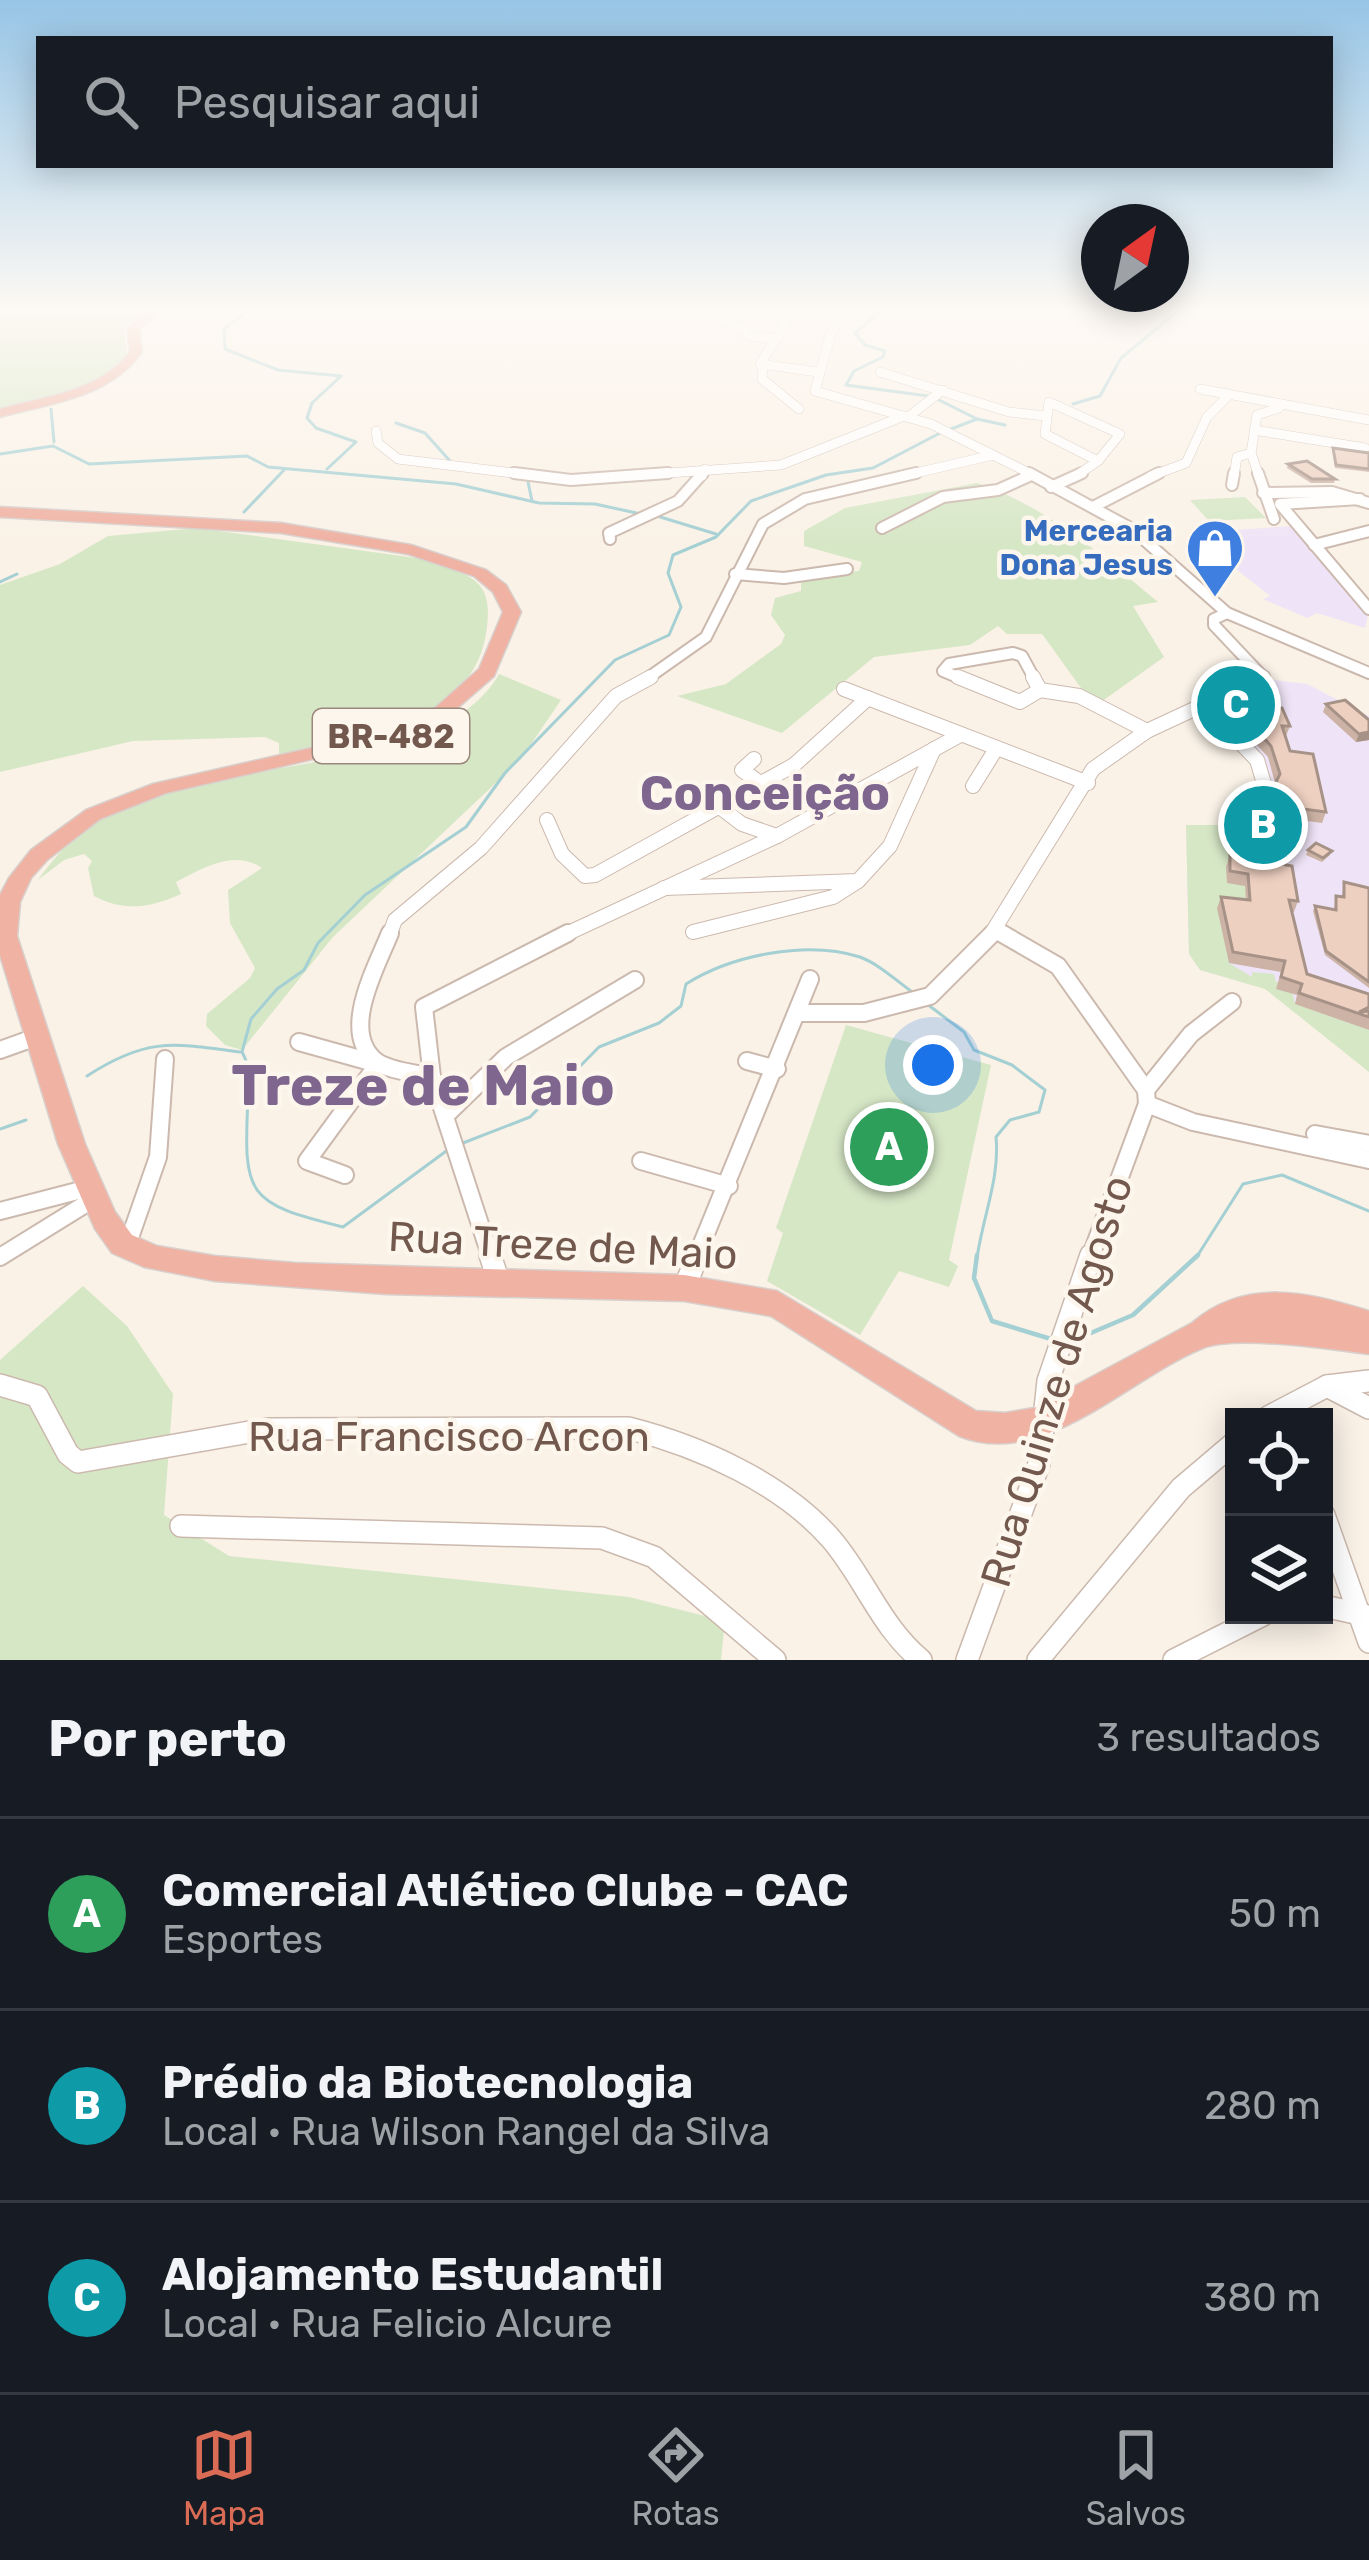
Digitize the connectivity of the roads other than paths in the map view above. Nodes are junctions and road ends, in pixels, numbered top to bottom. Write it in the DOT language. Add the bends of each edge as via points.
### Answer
graph roads {
  1 [pos="81,389"];
  2 [pos="775,389"];
  3 [pos="815,389"];
  4 [pos="923,389"];
  5 [pos="1202,389"];
  6 [pos="936,395"];
  7 [pos="1229,395"];
  8 [pos="800,409"];
  9 [pos="1294,409"];
  10 [pos="0,413"];
  11 [pos="1045,416"];
  12 [pos="906,417"];
  13 [pos="1369,420"];
  14 [pos="1253,430"];
  15 [pos="376,431"];
  16 [pos="1365,448"];
  17 [pos="1250,453"];
  18 [pos="993,455"];
  19 [pos="1099,462"];
  20 [pos="705,469"];
  21 [pos="1029,476"];
  22 [pos="1232,485"];
  23 [pos="1051,487"];
  24 [pos="1262,493"];
  25 [pos="1365,501"];
  26 [pos="1095,506"];
  27 [pos="0,512"];
  28 [pos="1274,519"];
  29 [pos="882,528"];
  30 [pos="1369,531"];
  31 [pos="610,539"];
  32 [pos="1314,545"];
  33 [pos="847,568"];
  34 [pos="735,574"];
  35 [pos="1369,609"];
  36 [pos="1227,614"];
  37 [pos="1369,650"];
  38 [pos="1354,664"];
  39 [pos="1369,673"];
  40 [pos="844,689"];
  41 [pos="1040,690"];
  42 [pos="868,698"];
  43 [pos="1202,701"];
  44 [pos="1147,731"];
  45 [pos="960,735"];
  46 [pos="996,748"];
  47 [pos="934,749"];
  48 [pos="754,759"];
  49 [pos="760,783"];
  50 [pos="1088,783"];
  51 [pos="973,786"];
  52 [pos="1253,801"];
  53 [pos="717,805"];
  54 [pos="547,820"];
  55 [pos="777,836"];
  56 [pos="858,881"];
  57 [pos="658,887"];
  58 [pos="4,896"];
  59 [pos="996,930"];
  60 [pos="693,932"];
  61 [pos="810,979"];
  62 [pos="635,980"];
  63 [pos="1232,1002"];
  64 [pos="797,1013"];
  65 [pos="39,1036"];
  66 [pos="299,1042"];
  67 [pos="0,1050"];
  68 [pos="165,1059"];
  69 [pos="747,1060"];
  70 [pos="378,1064"];
  71 [pos="776,1069"];
  72 [pos="432,1078"];
  73 [pos="1147,1097"];
  74 [pos="445,1116"];
  75 [pos="1315,1134"];
  76 [pos="1369,1144"];
  77 [pos="1369,1160"];
  78 [pos="641,1161"];
  79 [pos="345,1175"];
  80 [pos="729,1186"];
  81 [pos="88,1188"];
  82 [pos="0,1211"];
  83 [pos="126,1249"];
  84 [pos="0,1257"];
  85 [pos="500,1282"];
  86 [pos="684,1288"];
  87 [pos="1304,1320"];
  88 [pos="1369,1324"];
  89 [pos="1369,1340"];
  90 [pos="1369,1381"];
  91 [pos="0,1385"];
  92 [pos="1327,1386"];
  93 [pos="1289,1408"];
  94 [pos="1369,1408"];
  95 [pos="1046,1419"];
  96 [pos="1225,1450"];
  97 [pos="181,1526"];
  98 [pos="1333,1538"];
  99 [pos="1333,1608"];
  100 [pos="1364,1615"];
  101 [pos="1245,1624"];
  102 [pos="1369,1642"];
  103 [pos="775,1660"];
  104 [pos="921,1660"];
  105 [pos="968,1660"];
  106 [pos="1038,1660"];
  107 [pos="1174,1660"];
  1 -- 10 [label="highway"];
  2 -- 8 [label="street"];
  3 -- 12 [label="street"];
  4 -- 6 [label="street"];
  5 -- 7 [label="street"];
  6 -- 11 [label="street"];
  6 -- 12 [label="street"];
  7 -- 9 [label="street"];
  7 -- 26 [label="street" via="1207,417 1186,463"];
  9 -- 13 [label="street"];
  9 -- 14 [label="street" via="1261,412"];
  11 -- 19 [label="street" via="1048,436"];
  11 -- 19 [label="street" via="1047,403 1058,404 1120,432"];
  12 -- 18 [label="street"];
  12 -- 20 [label="street" via="790,463"];
  14 -- 16 [label="street"];
  14 -- 17 [label="street"];
  15 -- 20 [label="street" via="398,459 571,480"];
  17 -- 22 [label="street" via="1237,457"];
  17 -- 24 [label="street"];
  18 -- 21 [label="street"];
  18 -- 34 [label="street" via="795,502 763,524"];
  19 -- 23 [label="street"];
  20 -- 31 [label="street" via="697,485"];
  21 -- 23 [label="street"];
  21 -- 29 [label="street" via="998,490 943,497"];
  23 -- 26 [label="street"];
  24 -- 25 [label="street" via="1318,490"];
  24 -- 28 [label="street"];
  25 -- 32 [label="street" via="1280,502"];
  26 -- 36 [label="street"];
  27 -- 58 [label="highway, BR-482" via="281,528 412,550 480,573 512,612 492,668 442,714 376,741 218,770 110,802 56,836"];
  30 -- 32 [label="street"];
  32 -- 35 [label="street"];
  33 -- 34 [label="street" via="784,578"];
  34 -- 70 [label="street" via="706,637 616,696 481,848 395,920 360,1024"];
  36 -- 38 [label="street"];
  36 -- 43 [label="street" via="1214,625 1263,676"];
  37 -- 38 [label="street"];
  38 -- 39 [label="street"];
  40 -- 42 [label="street"];
  41 -- 41 [label="street" via="1013,652 943,668 1014,703"];
  41 -- 44 [label="street" via="1090,701"];
  42 -- 45 [label="street"];
  42 -- 49 [label="street" via="817,747"];
  43 -- 44 [label="street"];
  43 -- 52 [label="street" via="1259,764 1265,787"];
  44 -- 50 [label="street" via="1093,770"];
  45 -- 46 [label="street"];
  45 -- 47 [label="street"];
  46 -- 50 [label="street"];
  46 -- 51 [label="street"];
  47 -- 55 [label="street"];
  47 -- 56 [label="street" via="890,846"];
  48 -- 49 [label="street" via="742,770"];
  49 -- 53 [label="street"];
  50 -- 59 [label="street"];
  53 -- 54 [label="street" via="590,877 562,854"];
  53 -- 55 [label="street"];
  55 -- 57 [label="street"];
  56 -- 57 [label="street"];
  56 -- 60 [label="street" via="833,897"];
  57 -- 72 [label="street" via="424,1007"];
  58 -- 65 [label="highway, BR-482" via="6,936"];
  59 -- 64 [label="street" via="930,996 864,1013"];
  59 -- 73 [label="street" via="1058,966"];
  61 -- 64 [label="street"];
  62 -- 74 [label="street" via="506,1057"];
  63 -- 73 [label="street, Rua Quinze de Agosto" via="1191,1034"];
  64 -- 71 [label="street"];
  65 -- 67 [label="street"];
  65 -- 81 [label="highway, BR-482"];
  66 -- 70 [label="street"];
  68 -- 83 [label="street" via="163,1147"];
  69 -- 71 [label="street"];
  70 -- 72 [label="street"];
  70 -- 79 [label="street" via="307,1160"];
  71 -- 80 [label="street"];
  72 -- 74 [label="street"];
  73 -- 77 [label="street" via="1193,1122"];
  73 -- 95 [label="street, Rua Quinze de Agosto" via="1059,1342"];
  74 -- 85 [label="street"];
  75 -- 76 [label="street"];
  78 -- 80 [label="street"];
  80 -- 86 [label="street"];
  81 -- 82 [label="street"];
  81 -- 83 [label="highway, BR-482"];
  81 -- 84 [label="street"];
  83 -- 85 [label="highway, Rua Treze de Maio" via="158,1263 238,1275"];
  85 -- 86 [label="highway, Rua Treze de Maio"];
  86 -- 95 [label="highway, Rua Treze de Maio" via="777,1304 970,1425 1011,1430"];
  87 -- 88 [label="highway"];
  87 -- 89 [label="highway"];
  87 -- 95 [label="highway" via="1203,1333"];
  90 -- 92 [label="street"];
  91 -- 104 [label="street, Rua Francisco Arcon" via="37,1396 78,1462 267,1429 660,1433 814,1522 889,1629"];
  92 -- 93 [label="street"];
  92 -- 94 [label="street"];
  95 -- 105 [label="street, Rua Quinze de Agosto" via="1028,1495"];
  96 -- 106 [label="street" via="1180,1488"];
  97 -- 103 [label="street" via="602,1538 671,1568"];
  98 -- 100 [label="street"];
  99 -- 100 [label="street"];
  100 -- 102 [label="street"];
  101 -- 107 [label="street"];
}
